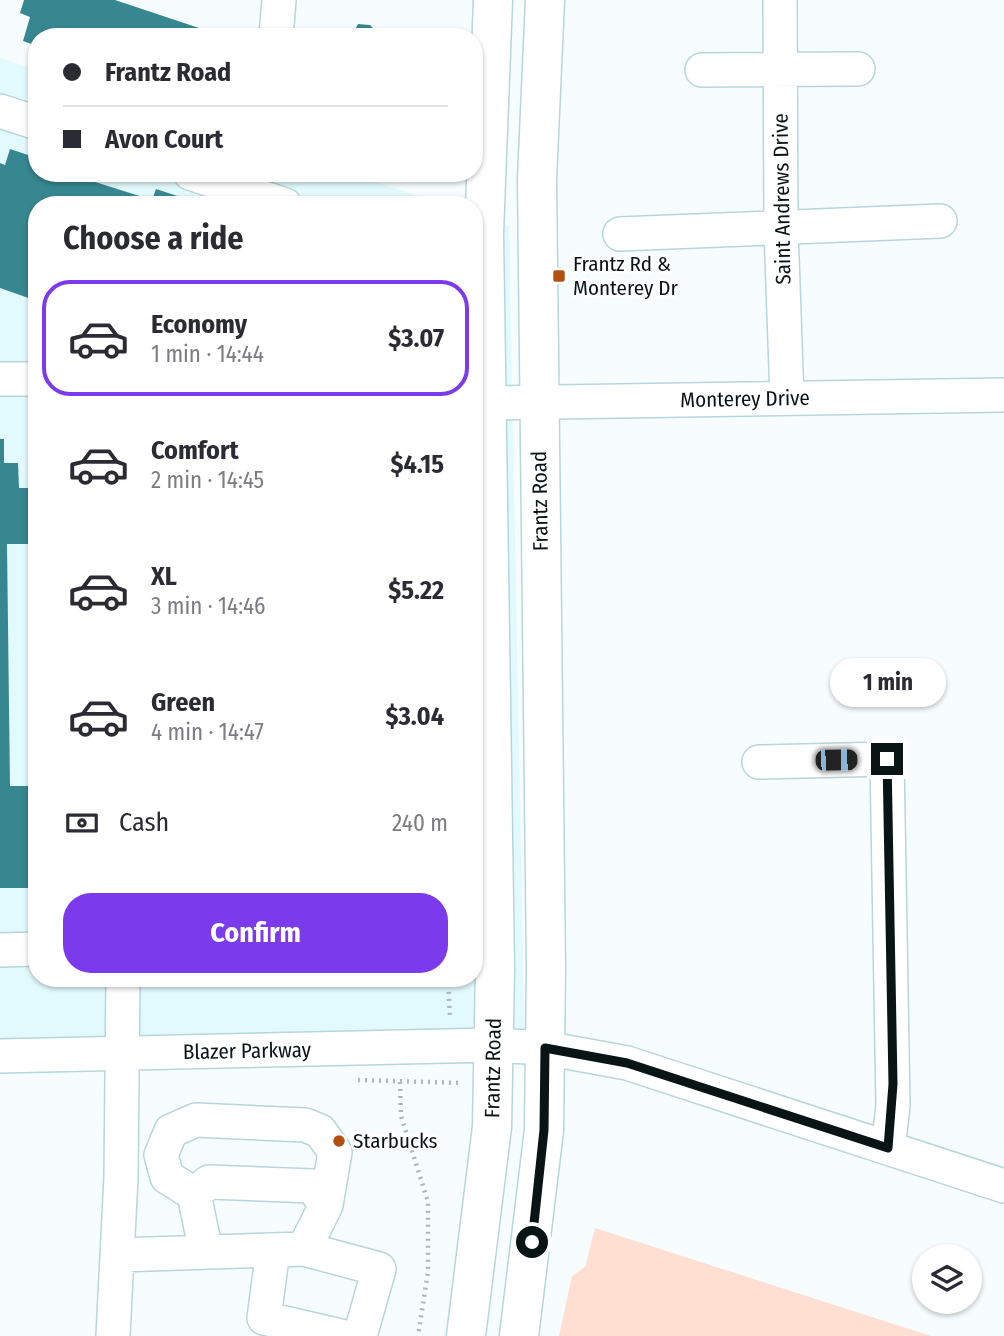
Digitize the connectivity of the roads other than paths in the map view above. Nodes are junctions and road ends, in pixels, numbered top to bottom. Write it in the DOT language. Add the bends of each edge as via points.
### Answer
graph roads {
  1 [pos="279,0"];
  2 [pos="492,0"];
  3 [pos="780,0"];
  4 [pos="541,5"];
  5 [pos="277,28"];
  6 [pos="702,69"];
  7 [pos="858,69"];
  8 [pos="780,70"];
  9 [pos="0,111"];
  10 [pos="28,120"];
  11 [pos="217,182"];
  12 [pos="258,196"];
  13 [pos="940,222"];
  14 [pos="781,229"];
  15 [pos="620,234"];
  16 [pos="0,379"];
  17 [pos="28,379"];
  18 [pos="1004,395"];
  19 [pos="787,398"];
  20 [pos="486,403"];
  21 [pos="538,405"];
  22 [pos="759,762"];
  23 [pos="492,830"];
  24 [pos="0,950"];
  25 [pos="28,950"];
  26 [pos="123,987"];
  27 [pos="494,1045"];
  28 [pos="545,1048"];
  29 [pos="122,1054"];
  30 [pos="0,1056"];
  31 [pos="888,1148"];
  32 [pos="1004,1186"];
  33 [pos="194,1194"];
  34 [pos="326,1205"];
  35 [pos="289,1250"];
  36 [pos="206,1252"];
  37 [pos="118,1255"];
  38 [pos="525,1298"];
  39 [pos="262,1327"];
  40 [pos="113,1336"];
  41 [pos="341,1336"];
  42 [pos="360,1336"];
  43 [pos="466,1336"];
  44 [pos="519,1336"];
  1 -- 5 [label="street"];
  2 -- 20 [label="main road, Frantz Road" via="485,178"];
  3 -- 8 [label="street, Saint Andrews Drive"];
  4 -- 21 [label="main road, Frantz Road"];
  6 -- 8 [label="street"];
  7 -- 8 [label="street"];
  8 -- 14 [label="street, Saint Andrews Drive"];
  9 -- 10 [label="street"];
  11 -- 12 [label="street"];
  13 -- 14 [label="street"];
  14 -- 15 [label="street"];
  14 -- 19 [label="street, Saint Andrews Drive"];
  16 -- 17 [label="street"];
  18 -- 19 [label="street, Monterey Drive"];
  19 -- 21 [label="street, Monterey Drive"];
  20 -- 21 [label="street, Monterey Drive"];
  20 -- 23 [label="main road, Frantz Road"];
  21 -- 28 [label="main road, Frantz Road"];
  22 -- 31 [label="street" via="887,759 893,1093"];
  23 -- 27 [label="main road, Frantz Road"];
  23 -- 28 [label="main road" via="522,969"];
  24 -- 25 [label="street"];
  26 -- 29 [label="street"];
  27 -- 28 [label="street, Blazer Parkway"];
  27 -- 29 [label="street, Blazer Parkway"];
  27 -- 38 [label="main road" via="512,1080 517,1126 516,1231"];
  27 -- 43 [label="main road, Frantz Road" via="491,1141"];
  28 -- 31 [label="street, Blazer Parkway" via="627,1063"];
  28 -- 38 [label="main road, Frantz Road" via="544,1130"];
  29 -- 30 [label="street, Blazer Parkway"];
  29 -- 37 [label="street"];
  31 -- 32 [label="street, Blazer Parkway"];
  33 -- 34 [label="street" via="209,1182 312,1186"];
  33 -- 34 [label="street" via="167,1177 161,1155 172,1131 196,1120 305,1125 320,1131 335,1152"];
  33 -- 36 [label="street"];
  34 -- 35 [label="street"];
  35 -- 36 [label="street"];
  35 -- 39 [label="street"];
  35 -- 42 [label="street" via="379,1269"];
  36 -- 37 [label="street"];
  37 -- 40 [label="street"];
  38 -- 44 [label="main road, Frantz Road"];
  39 -- 41 [label="street"];
}
